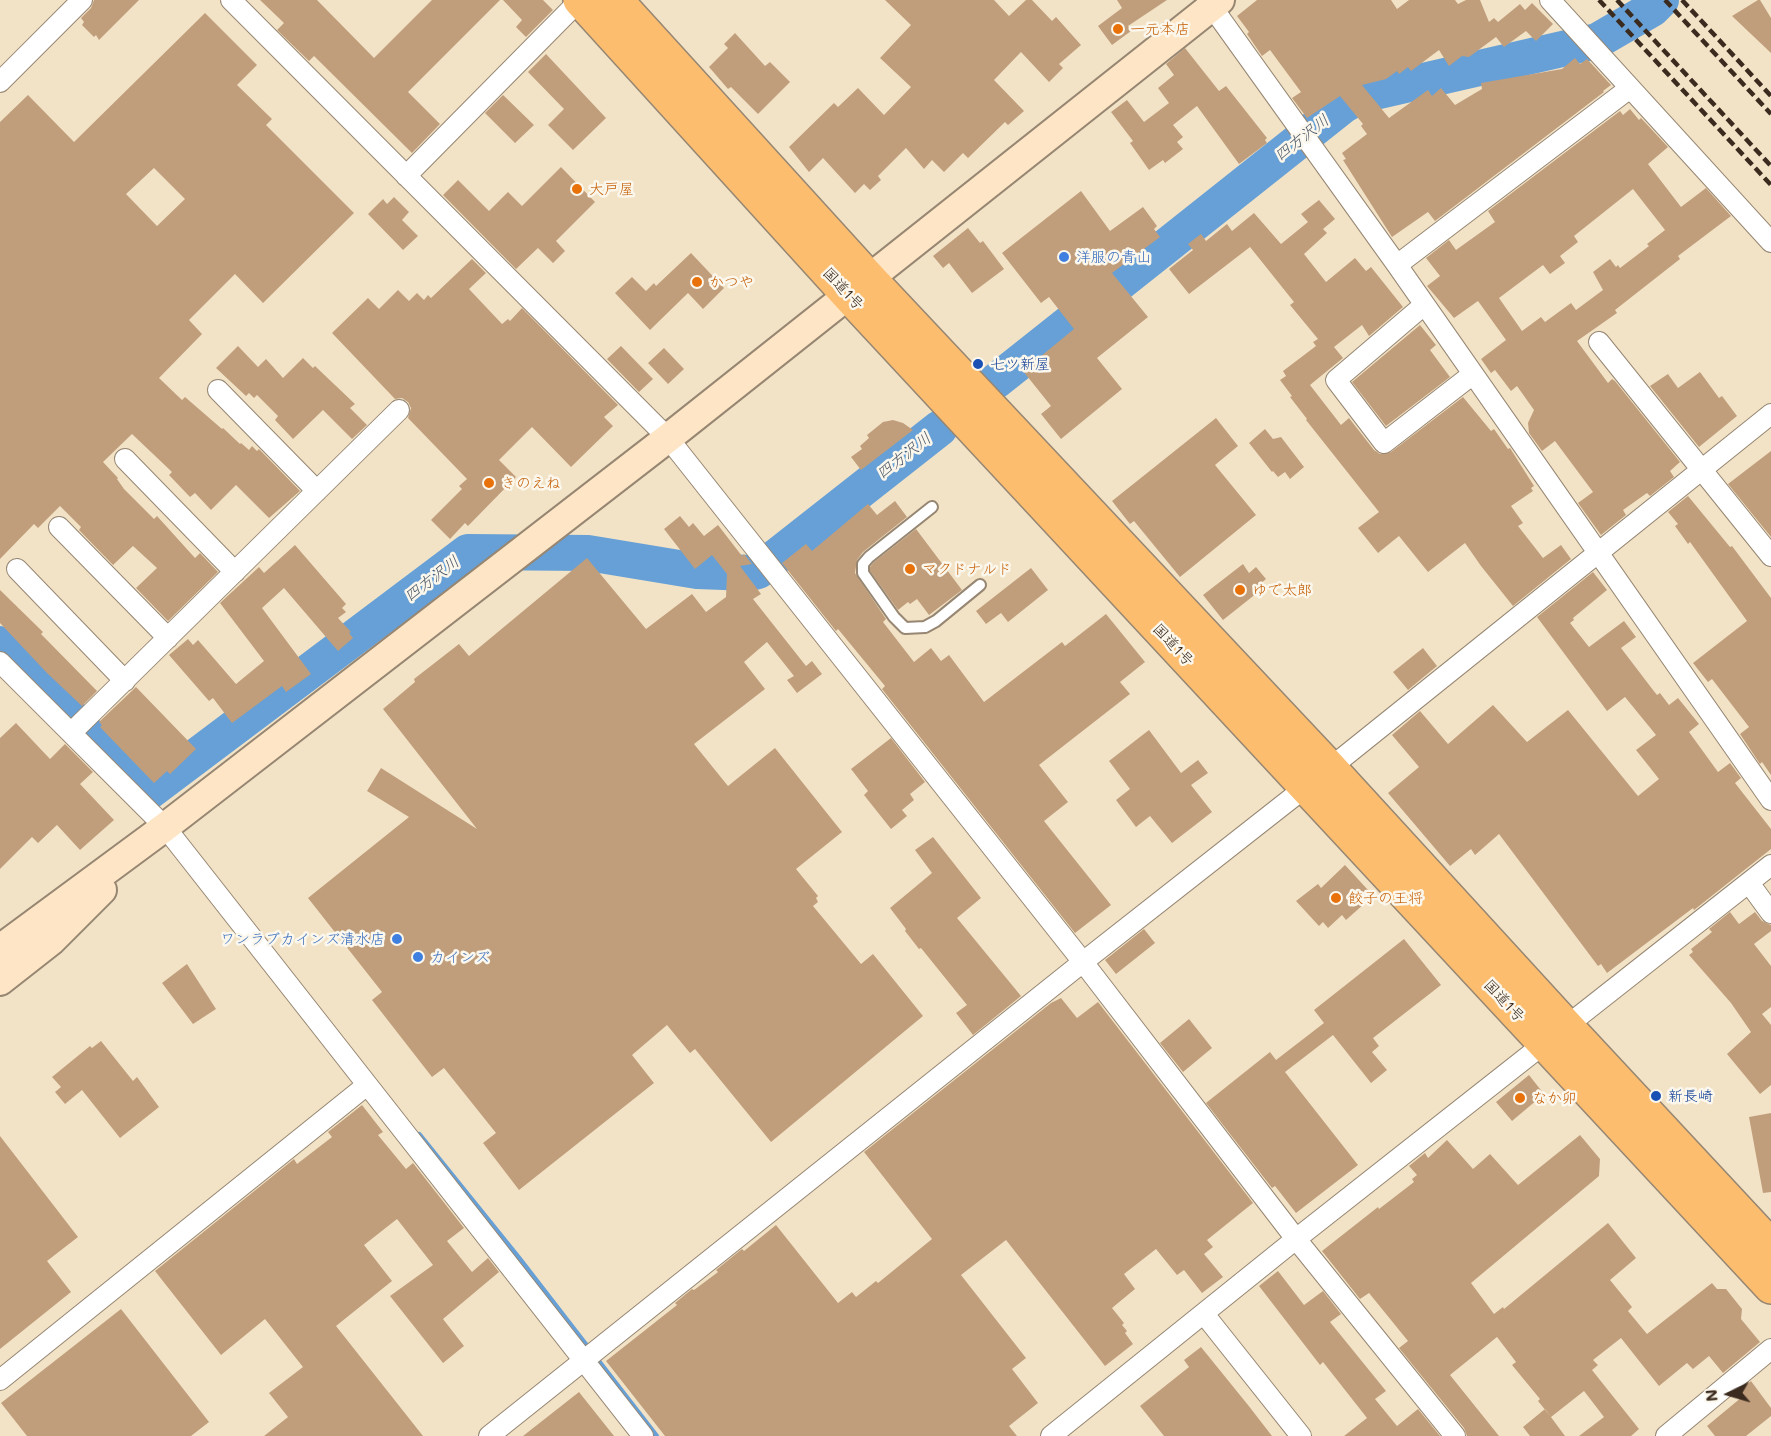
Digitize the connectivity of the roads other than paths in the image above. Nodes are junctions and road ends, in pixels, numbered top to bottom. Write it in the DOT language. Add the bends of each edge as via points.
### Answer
graph roads {
  1 [pos="82,0"];
  2 [pos="231,0"];
  3 [pos="580,0"];
  4 [pos="616,0"];
  5 [pos="1550,0"];
  6 [pos="1213,2"];
  7 [pos="0,82"];
  8 [pos="1630,88"];
  9 [pos="406,176"];
  10 [pos="1771,242"];
  11 [pos="1396,265"];
  12 [pos="859,287"];
  13 [pos="1424,305"];
  14 [pos="1599,342"];
  15 [pos="1473,374"];
  16 [pos="218,390"];
  17 [pos="399,410"];
  18 [pos="1771,414"];
  19 [pos="668,438"];
  20 [pos="125,459"];
  21 [pos="1701,470"];
  22 [pos="317,491"];
  23 [pos="932,507"];
  24 [pos="59,527"];
  25 [pos="1598,552"];
  26 [pos="1771,556"];
  27 [pos="17,569"];
  28 [pos="235,572"];
  29 [pos="980,585"];
  30 [pos="168,638"];
  31 [pos="0,662"];
  32 [pos="125,681"];
  33 [pos="71,734"];
  34 [pos="1317,778"];
  35 [pos="1771,800"];
  36 [pos="165,827"];
  37 [pos="1771,865"];
  38 [pos="1749,883"];
  39 [pos="1771,913"];
  40 [pos="0,949"];
  41 [pos="1083,962"];
  42 [pos="0,981"];
  43 [pos="1555,1036"];
  44 [pos="367,1085"];
  45 [pos="1296,1239"];
  46 [pos="1771,1246"];
  47 [pos="1771,1287"];
  48 [pos="1204,1314"];
  49 [pos="1771,1349"];
  50 [pos="584,1361"];
  51 [pos="0,1380"];
  52 [pos="489,1436"];
  53 [pos="643,1436"];
  54 [pos="1051,1436"];
  55 [pos="1301,1436"];
  56 [pos="1455,1436"];
  57 [pos="1666,1436"];
  1 -- 7 [label="street"];
  2 -- 9 [label="street"];
  3 -- 9 [label="street"];
  3 -- 12 [label="highway, 国道1号"];
  4 -- 12 [label="highway, 国道1号"];
  5 -- 8 [label="street"];
  6 -- 11 [label="street"];
  6 -- 12 [label="street"];
  8 -- 10 [label="street"];
  8 -- 11 [label="street"];
  9 -- 19 [label="street"];
  11 -- 13 [label="street"];
  12 -- 19 [label="street"];
  12 -- 34 [label="highway, 国道1号"];
  13 -- 15 [label="street"];
  13 -- 15 [label="street" via="1336,380 1384,443"];
  14 -- 21 [label="street"];
  15 -- 25 [label="street"];
  16 -- 22 [label="street"];
  17 -- 22 [label="street"];
  18 -- 21 [label="street"];
  19 -- 36 [label="street"];
  19 -- 41 [label="street"];
  20 -- 28 [label="street"];
  21 -- 25 [label="street"];
  21 -- 26 [label="street"];
  22 -- 28 [label="street"];
  23 -- 29 [label="lane" via="869,557 863,564 863,573 905,628 925,627 936,621"];
  24 -- 30 [label="street"];
  25 -- 34 [label="street"];
  25 -- 35 [label="street"];
  27 -- 32 [label="street"];
  28 -- 30 [label="street"];
  30 -- 32 [label="street"];
  31 -- 33 [label="street"];
  32 -- 33 [label="street"];
  33 -- 36 [label="street"];
  34 -- 41 [label="street"];
  34 -- 43 [label="highway, 国道1号"];
  36 -- 40 [label="street"];
  36 -- 42 [label="street" via="51,941"];
  36 -- 44 [label="street"];
  37 -- 38 [label="street"];
  38 -- 39 [label="street"];
  38 -- 43 [label="street"];
  41 -- 45 [label="street"];
  41 -- 50 [label="street"];
  43 -- 45 [label="street"];
  43 -- 46 [label="highway, 国道1号"];
  43 -- 47 [label="highway, 国道1号"];
  44 -- 50 [label="street"];
  44 -- 51 [label="street"];
  45 -- 48 [label="street"];
  45 -- 56 [label="street"];
  48 -- 54 [label="street"];
  48 -- 55 [label="street"];
  49 -- 57 [label="street"];
  50 -- 52 [label="street"];
  50 -- 53 [label="street"];
}
